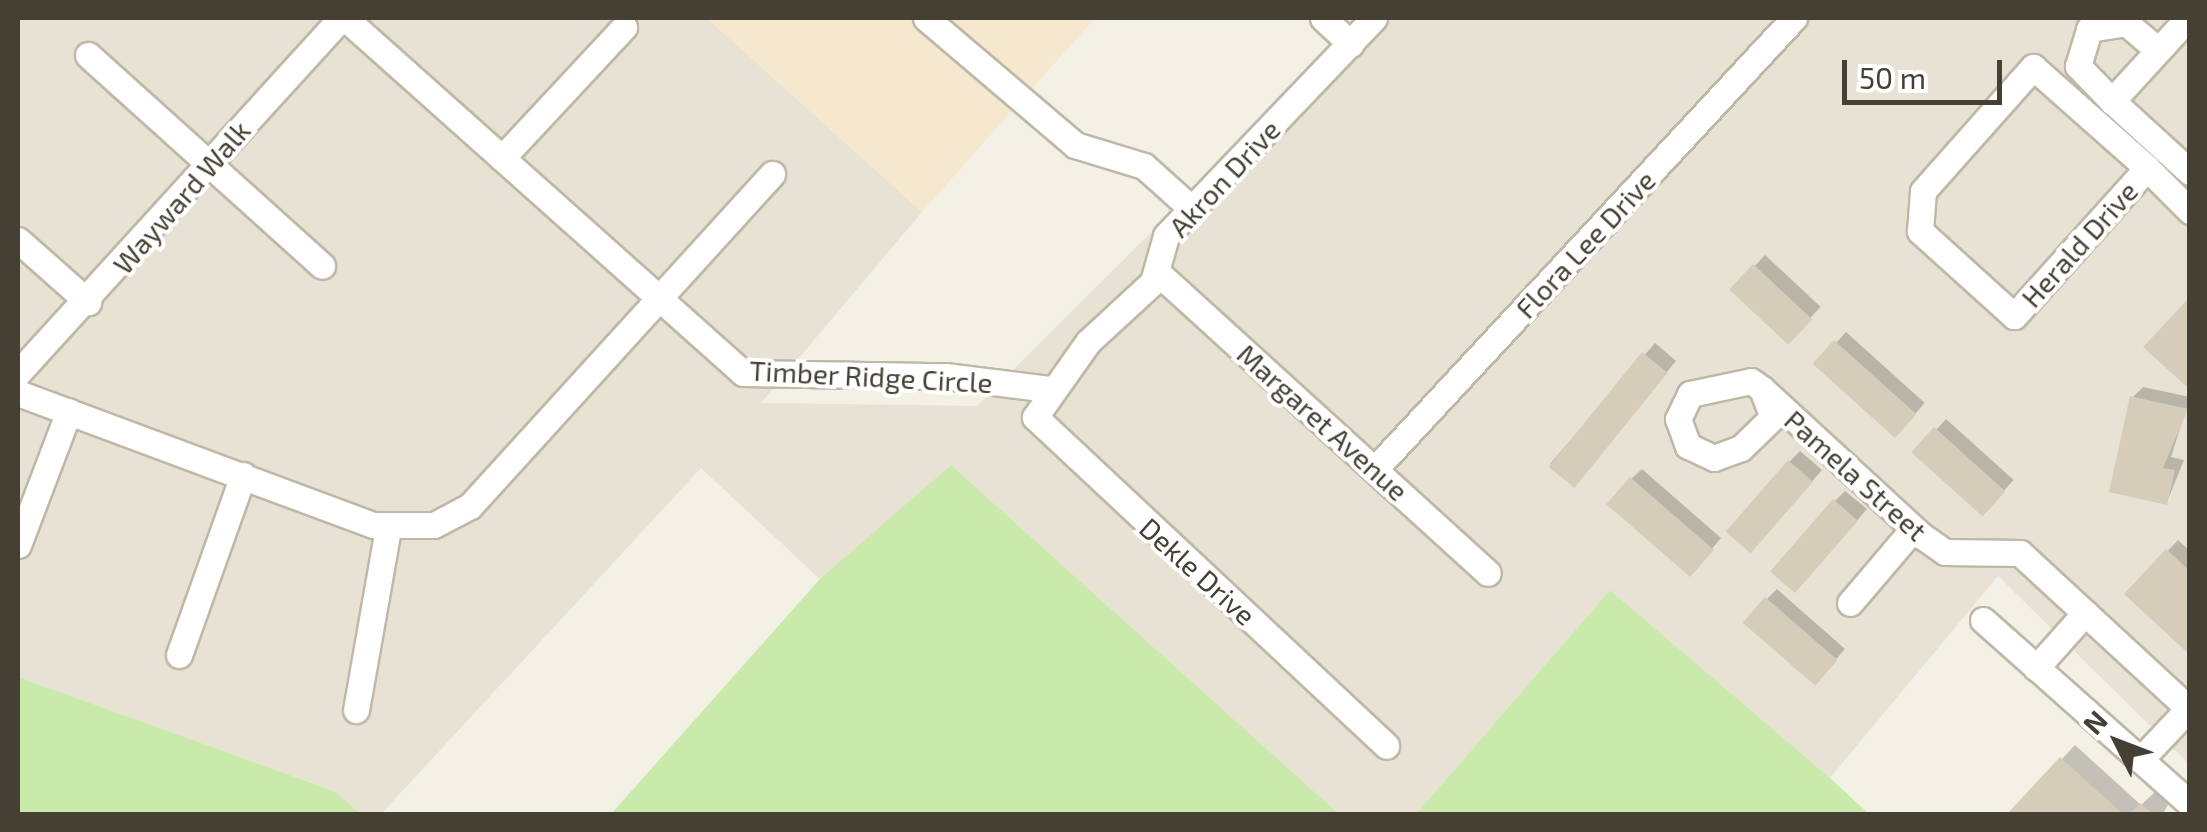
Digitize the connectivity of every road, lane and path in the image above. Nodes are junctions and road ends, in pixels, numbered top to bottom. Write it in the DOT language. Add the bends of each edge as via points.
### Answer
graph roads {
  1 [pos="343,18"];
  2 [pos="926,18"];
  3 [pos="1322,18"];
  4 [pos="1374,18"];
  5 [pos="2188,18"];
  6 [pos="1785,21"];
  7 [pos="624,27"];
  8 [pos="1350,44"];
  9 [pos="2158,50"];
  10 [pos="88,55"];
  11 [pos="2112,101"];
  12 [pos="502,158"];
  13 [pos="209,164"];
  14 [pos="2147,168"];
  15 [pos="2190,172"];
  16 [pos="772,174"];
  17 [pos="1192,209"];
  18 [pos="2190,212"];
  19 [pos="18,240"];
  20 [pos="322,266"];
  21 [pos="1157,272"];
  22 [pos="658,300"];
  23 [pos="88,302"];
  24 [pos="18,373"];
  25 [pos="1050,389"];
  26 [pos="1762,390"];
  27 [pos="18,393"];
  28 [pos="70,412"];
  29 [pos="1375,469"];
  30 [pos="243,475"];
  31 [pos="388,528"];
  32 [pos="1914,528"];
  33 [pos="18,545"];
  34 [pos="1488,573"];
  35 [pos="1850,604"];
  36 [pos="2085,613"];
  37 [pos="1983,620"];
  38 [pos="179,655"];
  39 [pos="2036,668"];
  40 [pos="356,710"];
  41 [pos="2189,710"];
  42 [pos="1386,746"];
  43 [pos="2140,760"];
  44 [pos="2190,804"];
  1 -- 12 [label="street, Timber Ridge Circle"];
  1 -- 13 [label="street, Wayward Walk"];
  2 -- 17 [label="street" via="1042,122 1075,145 1144,166"];
  3 -- 8 [label="street"];
  4 -- 8 [label="street, Akron Drive"];
  5 -- 9 [label="street"];
  6 -- 29 [label="street, Flora Lee Drive"];
  7 -- 12 [label="street"];
  8 -- 17 [label="street, Akron Drive"];
  9 -- 11 [label="street"];
  9 -- 11 [label="street" via="2126,22 2089,30 2078,66"];
  10 -- 13 [label="street"];
  11 -- 15 [label="street"];
  12 -- 22 [label="street, Timber Ridge Circle"];
  13 -- 20 [label="street"];
  13 -- 23 [label="street, Wayward Walk"];
  14 -- 14 [label="street, Herald Drive" via="2034,67 1922,191 1920,231 2014,316"];
  14 -- 18 [label="street, Herald Drive"];
  16 -- 22 [label="street"];
  17 -- 21 [label="street, Akron Drive" via="1166,236"];
  19 -- 23 [label="street"];
  21 -- 25 [label="street, Akron Drive"];
  21 -- 29 [label="street, Margaret Avenue"];
  22 -- 25 [label="street, Timber Ridge Circle" via="743,373 945,376"];
  22 -- 31 [label="street" via="470,506 434,525"];
  23 -- 24 [label="street, Wayward Walk"];
  25 -- 42 [label="street, Dekle Drive" via="1036,417 1050,437"];
  26 -- 32 [label="street, Pamela Street"];
  27 -- 28 [label="street"];
  28 -- 30 [label="street"];
  28 -- 33 [label="street"];
  29 -- 34 [label="street, Margaret Avenue"];
  30 -- 31 [label="street"];
  30 -- 38 [label="street"];
  31 -- 40 [label="street"];
  32 -- 35 [label="street"];
  32 -- 36 [label="street, Pamela Street" via="1954,557 1995,546 2020,553"];
  36 -- 39 [label="street"];
  36 -- 41 [label="street, Pamela Street"];
  37 -- 39 [label="street"];
  39 -- 43 [label="street"];
  41 -- 43 [label="street"];
  43 -- 44 [label="street"];
}
